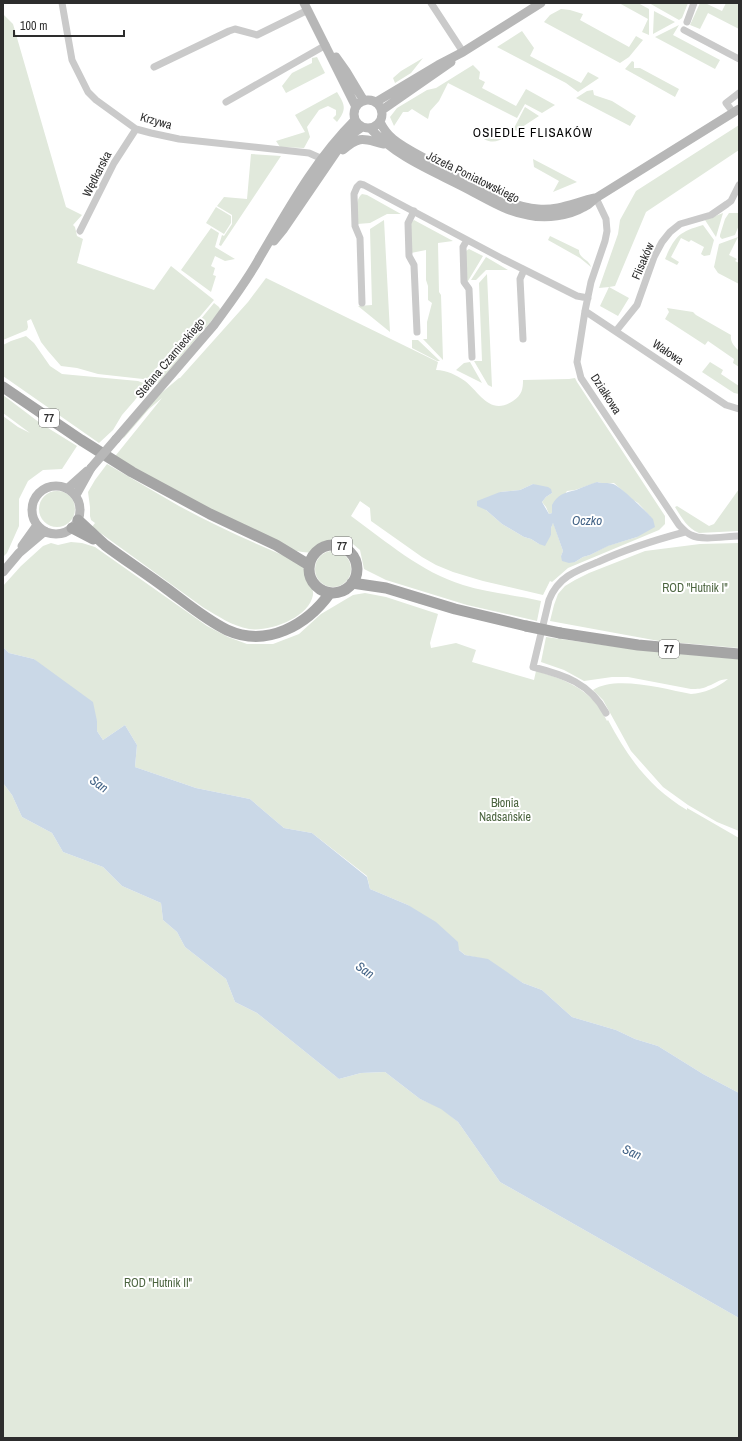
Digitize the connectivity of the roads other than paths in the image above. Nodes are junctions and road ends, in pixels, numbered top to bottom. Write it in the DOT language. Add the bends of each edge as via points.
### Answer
graph roads {
  1 [pos="62,3"];
  2 [pos="431,3"];
  3 [pos="541,3"];
  4 [pos="694,3"];
  5 [pos="306,6"];
  6 [pos="687,22"];
  7 [pos="684,30"];
  8 [pos="326,45"];
  9 [pos="463,52"];
  10 [pos="739,59"];
  11 [pos="154,68"];
  12 [pos="739,93"];
  13 [pos="364,100"];
  14 [pos="226,102"];
  15 [pos="376,102"];
  16 [pos="356,106"];
  17 [pos="382,110"];
  18 [pos="736,111"];
  19 [pos="355,120"];
  20 [pos="380,122"];
  21 [pos="366,127"];
  22 [pos="136,129"];
  23 [pos="388,145"];
  24 [pos="322,157"];
  25 [pos="332,157"];
  26 [pos="739,185"];
  27 [pos="596,198"];
  28 [pos="414,211"];
  29 [pos="80,231"];
  30 [pos="467,240"];
  31 [pos="260,258"];
  32 [pos="524,270"];
  33 [pos="588,298"];
  34 [pos="362,303"];
  35 [pos="585,311"];
  36 [pos="616,331"];
  37 [pos="417,332"];
  38 [pos="523,340"];
  39 [pos="472,357"];
  40 [pos="3,387"];
  41 [pos="739,409"];
  42 [pos="91,468"];
  43 [pos="68,488"];
  44 [pos="76,495"];
  45 [pos="37,524"];
  46 [pos="75,524"];
  47 [pos="45,531"];
  48 [pos="685,532"];
  49 [pos="739,536"];
  50 [pos="276,545"];
  51 [pos="19,553"];
  52 [pos="314,554"];
  53 [pos="309,565"];
  54 [pos="3,572"];
  55 [pos="357,572"];
  56 [pos="352,583"];
  57 [pos="318,588"];
  58 [pos="386,588"];
  59 [pos="330,593"];
  60 [pos="301,621"];
  61 [pos="739,654"];
  62 [pos="606,713"];
  1 -- 22 [label="street, Krzywa" via="72,60 88,92"];
  2 -- 9 [label="street"];
  3 -- 9 [label="street"];
  4 -- 6 [label="street"];
  5 -- 8 [label="street"];
  5 -- 11 [label="street" via="257,35 235,29"];
  7 -- 10 [label="street"];
  8 -- 13 [label="street"];
  8 -- 14 [label="street"];
  8 -- 16 [label="street"];
  9 -- 15 [label="street" via="438,64"];
  9 -- 17 [label="street"];
  12 -- 18 [label="street" via="726,103"];
  13 -- 15 [label="street"];
  13 -- 16 [label="street"];
  15 -- 17 [label="street"];
  16 -- 19 [label="street"];
  17 -- 20 [label="street"];
  18 -- 27 [label="street, Józefa Poniatowskiego"];
  19 -- 21 [label="street"];
  19 -- 24 [label="street, Stefana Czarnieckiego"];
  20 -- 21 [label="street"];
  20 -- 27 [label="street, Józefa Poniatowskiego" via="387,133 402,145 461,179 514,204 533,209 549,209"];
  21 -- 23 [label="street, Józefa Poniatowskiego"];
  21 -- 25 [label="street, Stefana Czarnieckiego" via="345,141"];
  22 -- 24 [label="street, Krzywa" via="179,138 308,153"];
  22 -- 29 [label="street, Wędkarska" via="114,163"];
  23 -- 25 [label="street" via="358,140"];
  23 -- 27 [label="street, Józefa Poniatowskiego" via="423,167 495,204 528,216 573,212"];
  24 -- 25 [label="street, Krzywa"];
  24 -- 31 [label="street, Stefana Czarnieckiego"];
  25 -- 31 [label="street, Stefana Czarnieckiego" via="283,230"];
  26 -- 36 [label="street, Flisaków" via="731,201 711,215 680,224 670,232 656,254 637,305"];
  27 -- 33 [label="street, Działkowa" via="606,219 607,231"];
  28 -- 30 [label="street"];
  28 -- 34 [label="street" via="364,185 360,184 357,187 354,194 356,226 360,238"];
  28 -- 37 [label="street" via="408,223 409,256 414,265"];
  30 -- 32 [label="street"];
  30 -- 39 [label="street" via="463,247 464,282 469,289"];
  31 -- 42 [label="street, Stefana Czarnieckiego, bridge" via="214,325"];
  32 -- 33 [label="street" via="577,296"];
  32 -- 38 [label="street" via="520,279"];
  33 -- 35 [label="street, Działkowa"];
  35 -- 36 [label="street, Wałowa"];
  35 -- 48 [label="street, Działkowa" via="577,362 581,378"];
  36 -- 41 [label="street, Wałowa" via="726,405"];
  40 -- 50 [label="main road, 77" via="95,449 152,483"];
  42 -- 43 [label="street"];
  42 -- 44 [label="street"];
  43 -- 44 [label="street"];
  43 -- 45 [label="street" via="52,486 44,488 38,494 33,501 32,509"];
  44 -- 46 [label="street" via="81,507"];
  45 -- 47 [label="street"];
  45 -- 51 [label="street"];
  46 -- 47 [label="street" via="66,532 59,534"];
  46 -- 60 [label="main road" via="229,631 247,636 265,636 286,630"];
  47 -- 51 [label="street"];
  48 -- 49 [label="street" via="700,538"];
  48 -- 62 [label="street" via="615,554 578,571 559,583 551,595 533,667 562,675 578,683 595,696"];
  50 -- 52 [label="main road, 77"];
  50 -- 53 [label="main road, 77"];
  51 -- 54 [label="street"];
  52 -- 53 [label="main road"];
  52 -- 55 [label="main road, 77" via="326,545 342,546 354,556"];
  53 -- 57 [label="main road" via="310,576"];
  55 -- 56 [label="main road, 77"];
  55 -- 58 [label="main road, 77"];
  56 -- 58 [label="main road, 77"];
  56 -- 59 [label="main road" via="344,590"];
  57 -- 59 [label="main road"];
  57 -- 60 [label="main road" via="313,603"];
  58 -- 61 [label="main road, 77, bridge" via="450,608 560,633 638,645"];
  59 -- 60 [label="main road" via="316,610"];
}
